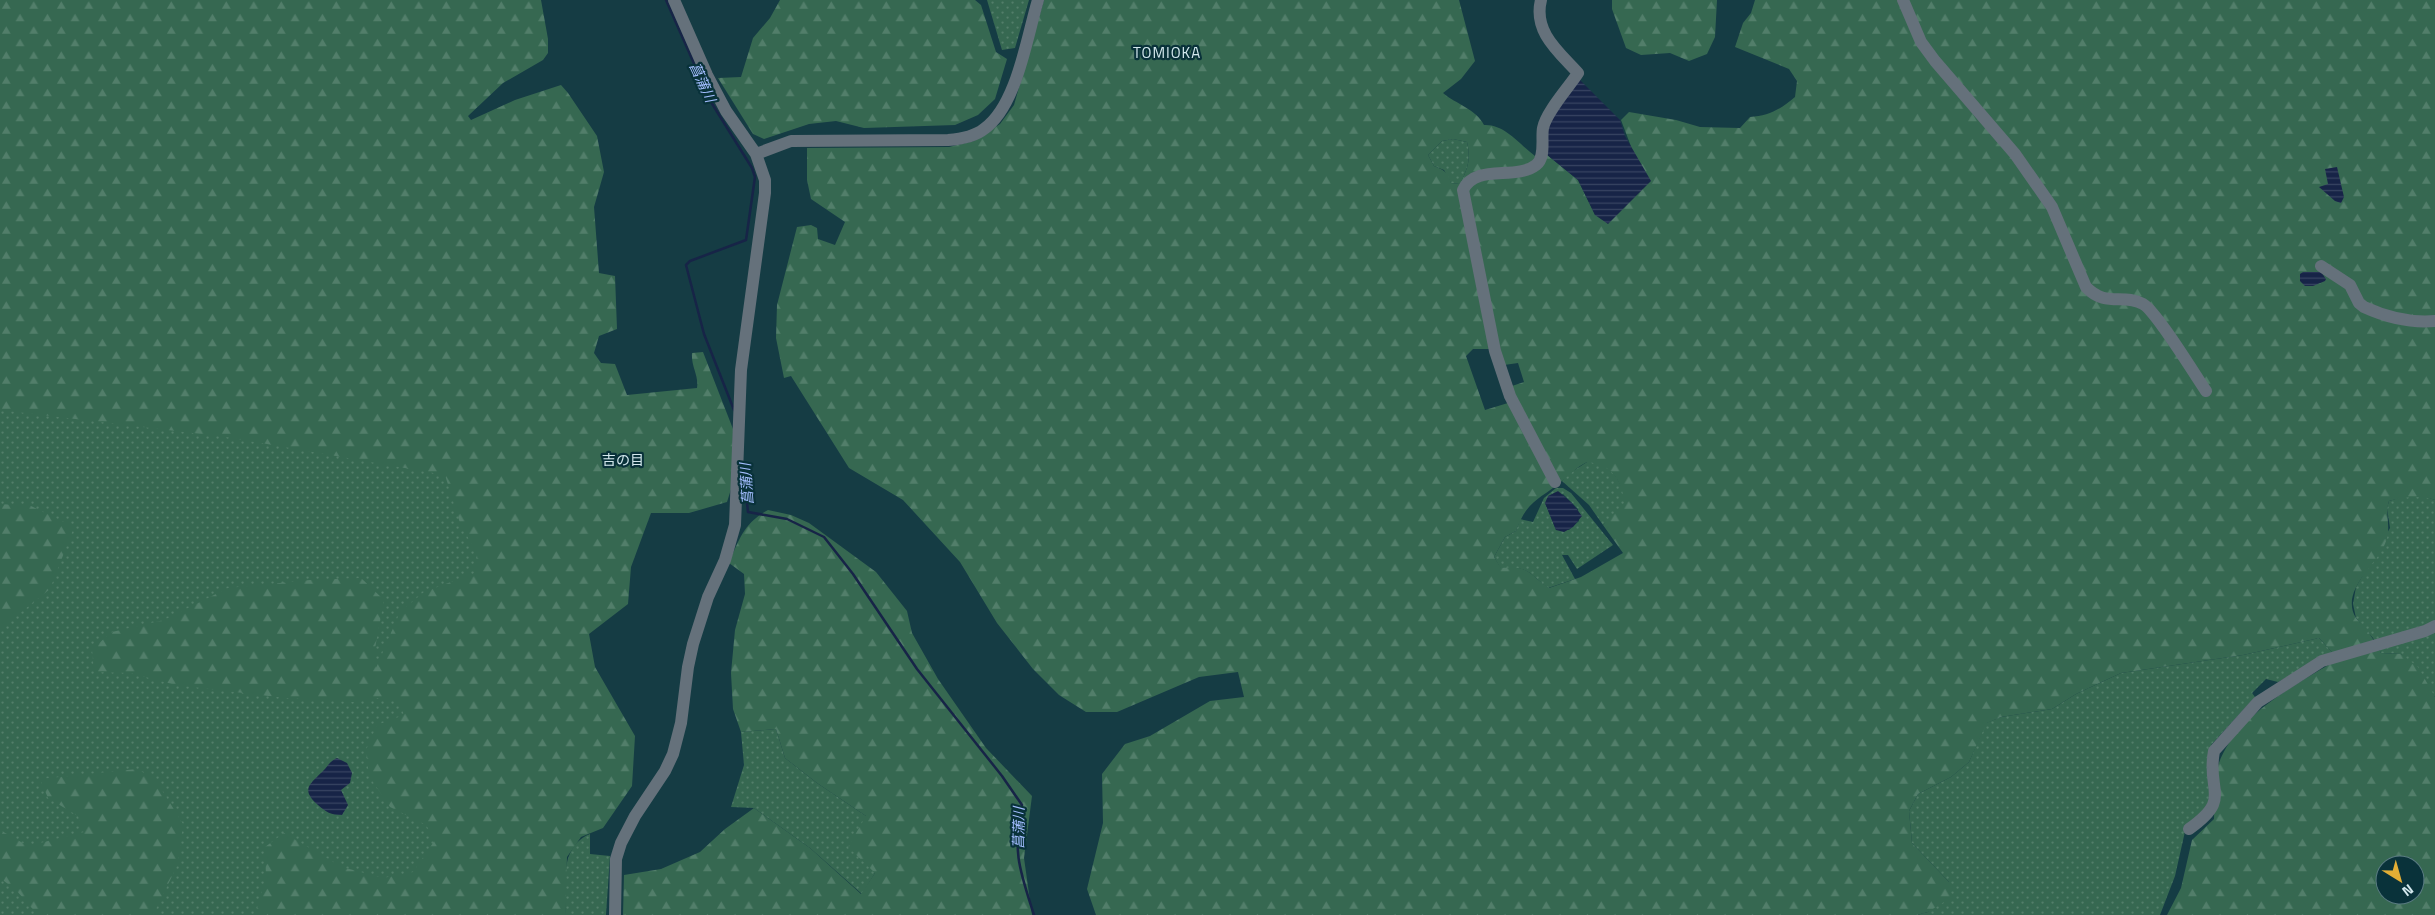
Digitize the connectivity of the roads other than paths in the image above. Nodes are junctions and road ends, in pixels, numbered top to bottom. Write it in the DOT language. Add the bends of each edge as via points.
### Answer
graph roads {
  1 [pos="674,0"];
  2 [pos="1038,0"];
  3 [pos="1541,0"];
  4 [pos="1903,0"];
  5 [pos="756,154"];
  6 [pos="2321,266"];
  7 [pos="2435,321"];
  8 [pos="2206,391"];
  9 [pos="1555,482"];
  10 [pos="2435,626"];
  11 [pos="2189,829"];
  12 [pos="615,915"];
  1 -- 5 [label="street" via="726,111"];
  2 -- 5 [label="street" via="1011,90 998,114 984,129 961,139 948,140 791,141"];
  3 -- 9 [label="street" via="1541,24 1546,37 1578,73 1544,123 1541,159 1536,165 1520,171 1475,177 1466,182 1463,190 1495,351 1510,396"];
  4 -- 8 [label="street" via="1921,42 2015,154 2052,207 2086,287 2094,296 2107,300 2144,304"];
  5 -- 12 [label="street" via="765,180 765,193 741,370 735,525 693,644 673,754 635,816 616,859"];
  6 -- 7 [label="street" via="2350,284 2364,307 2408,320"];
  10 -- 11 [label="street" via="2322,662 2258,702 2214,751 2214,808"];
}
